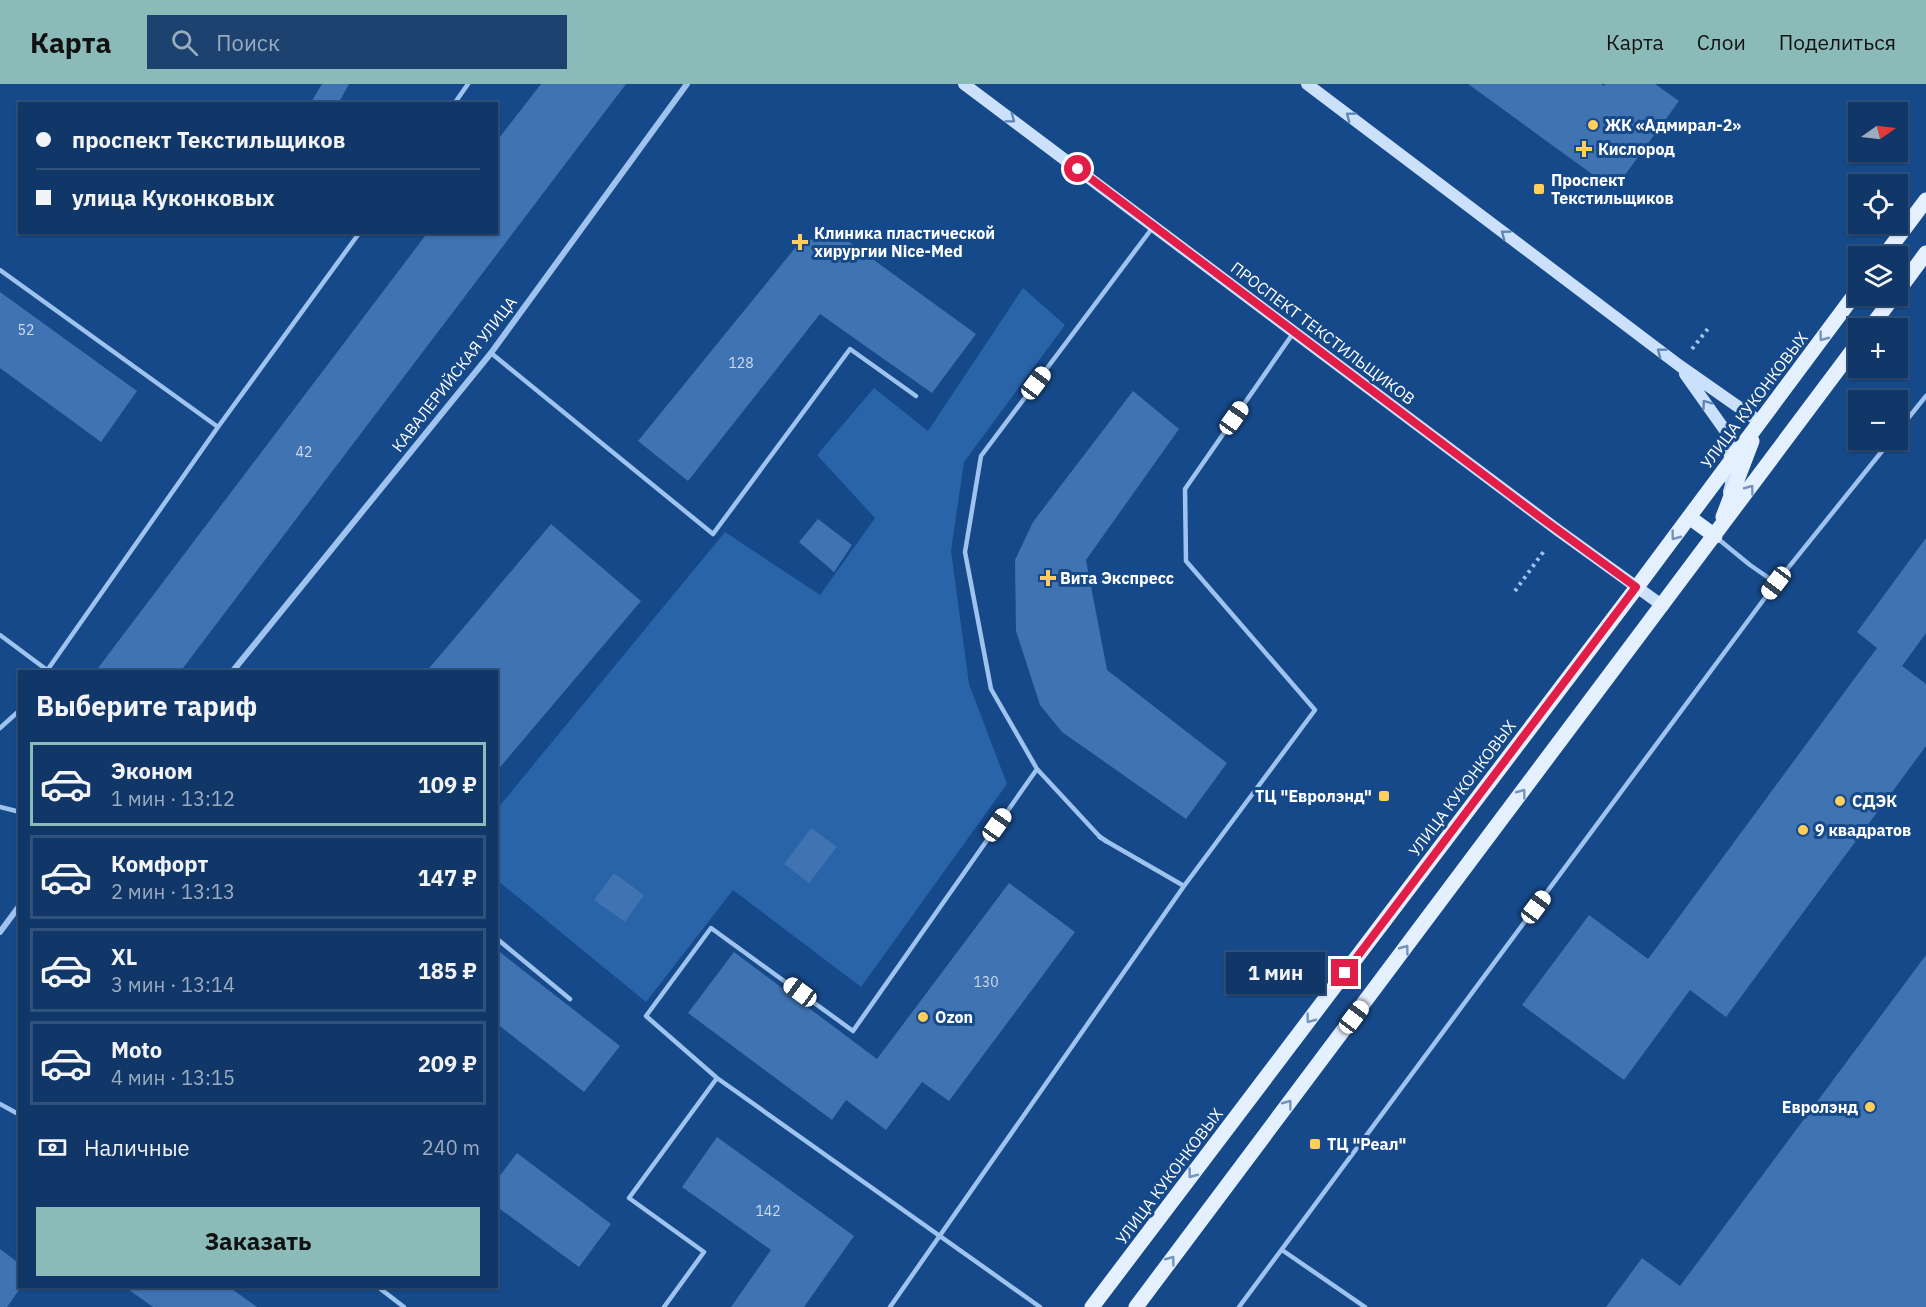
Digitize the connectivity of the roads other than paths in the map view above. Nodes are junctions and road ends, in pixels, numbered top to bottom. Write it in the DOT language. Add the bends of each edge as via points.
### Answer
graph roads {
  1 [pos="468,84"];
  2 [pos="687,84"];
  3 [pos="964,84"];
  4 [pos="1307,84"];
  5 [pos="455,102"];
  6 [pos="1926,200"];
  7 [pos="1153,226"];
  8 [pos="359,234"];
  9 [pos="1892,246"];
  10 [pos="1926,253"];
  11 [pos="0,270"];
  12 [pos="1908,277"];
  13 [pos="1848,303"];
  14 [pos="1294,332"];
  15 [pos="490,353"];
  16 [pos="1848,357"];
  17 [pos="1680,366"];
  18 [pos="916,396"];
  19 [pos="1926,396"];
  20 [pos="1908,418"];
  21 [pos="1760,422"];
  22 [pos="218,427"];
  23 [pos="1883,450"];
  24 [pos="1730,462"];
  25 [pos="1689,517"];
  26 [pos="1715,536"];
  27 [pos="1776,583"];
  28 [pos="1636,587"];
  29 [pos="1663,606"];
  30 [pos="0,635"];
  31 [pos="45,670"];
  32 [pos="47,670"];
  33 [pos="234,670"];
  34 [pos="18,712"];
  35 [pos="0,728"];
  36 [pos="1037,768"];
  37 [pos="0,807"];
  38 [pos="18,812"];
  39 [pos="1100,837"];
  40 [pos="1106,841"];
  41 [pos="1184,886"];
  42 [pos="18,908"];
  43 [pos="0,932"];
  44 [pos="498,940"];
  45 [pos="570,999"];
  46 [pos="717,1078"];
  47 [pos="0,1104"];
  48 [pos="18,1114"];
  49 [pos="939,1235"];
  50 [pos="1281,1250"];
  51 [pos="379,1288"];
  52 [pos="404,1307"];
  53 [pos="664,1307"];
  54 [pos="890,1307"];
  55 [pos="1040,1307"];
  56 [pos="1092,1307"];
  57 [pos="1136,1307"];
  58 [pos="1239,1307"];
  59 [pos="1365,1307"];
  1 -- 5 [label="lane"];
  2 -- 15 [label="street, КАВАЛЕРИЙСКАЯ УЛИЦА"];
  3 -- 7 [label="main road, ПРОСПЕКТ ТЕКСТИЛЬЩИКОВ, one-way"];
  17 -- 4 [label="main road, one-way"];
  6 -- 9 [label="main road"];
  7 -- 14 [label="main road, ПРОСПЕКТ ТЕКСТИЛЬЩИКОВ"];
  7 -- 36 [label="lane" via="981,456 965,552 991,689"];
  8 -- 22 [label="lane"];
  10 -- 12 [label="main road"];
  11 -- 22 [label="lane"];
  13 -- 21 [label="main road, УЛИЦА КУКОНКОВЫХ, one-way"];
  14 -- 28 [label="main road, ПРОСПЕКТ ТЕКСТИЛЬЩИКОВ"];
  14 -- 41 [label="lane" via="1185,489 1186,561 1315,710"];
  15 -- 18 [label="lane" via="713,534 850,349"];
  15 -- 33 [label="street, КАВАЛЕРИЙСКАЯ УЛИЦА"];
  26 -- 16 [label="main road, one-way"];
  17 -- 21 [label="main road"];
  24 -- 17 [label="main road, one-way" via="1729,436"];
  19 -- 20 [label="lane"];
  21 -- 24 [label="main road, УЛИЦА КУКОНКОВЫХ"];
  21 -- 26 [label="main road"];
  22 -- 32 [label="lane"];
  23 -- 27 [label="lane"];
  24 -- 25 [label="main road, УЛИЦА КУКОНКОВЫХ"];
  24 -- 26 [label="main road" via="1731,485"];
  25 -- 26 [label="main road"];
  25 -- 28 [label="main road, УЛИЦА КУКОНКОВЫХ, one-way"];
  26 -- 27 [label="lane"];
  26 -- 29 [label="main road"];
  27 -- 50 [label="lane"];
  28 -- 29 [label="main road, ПРОСПЕКТ ТЕКСТИЛЬЩИКОВ"];
  28 -- 56 [label="main road, УЛИЦА КУКОНКОВЫХ, one-way"];
  57 -- 29 [label="main road, one-way"];
  30 -- 31 [label="lane"];
  34 -- 35 [label="lane"];
  36 -- 39 [label="lane"];
  36 -- 46 [label="lane" via="853,1031 711,928 646,1016"];
  37 -- 38 [label="lane"];
  39 -- 40 [label="street"];
  40 -- 41 [label="lane"];
  41 -- 49 [label="lane"];
  42 -- 43 [label="street"];
  44 -- 45 [label="lane"];
  46 -- 49 [label="lane"];
  46 -- 53 [label="lane" via="628,1198 704,1251"];
  47 -- 48 [label="lane"];
  49 -- 54 [label="lane"];
  49 -- 55 [label="lane"];
  50 -- 58 [label="lane"];
  50 -- 59 [label="lane"];
  51 -- 52 [label="lane"];
}
